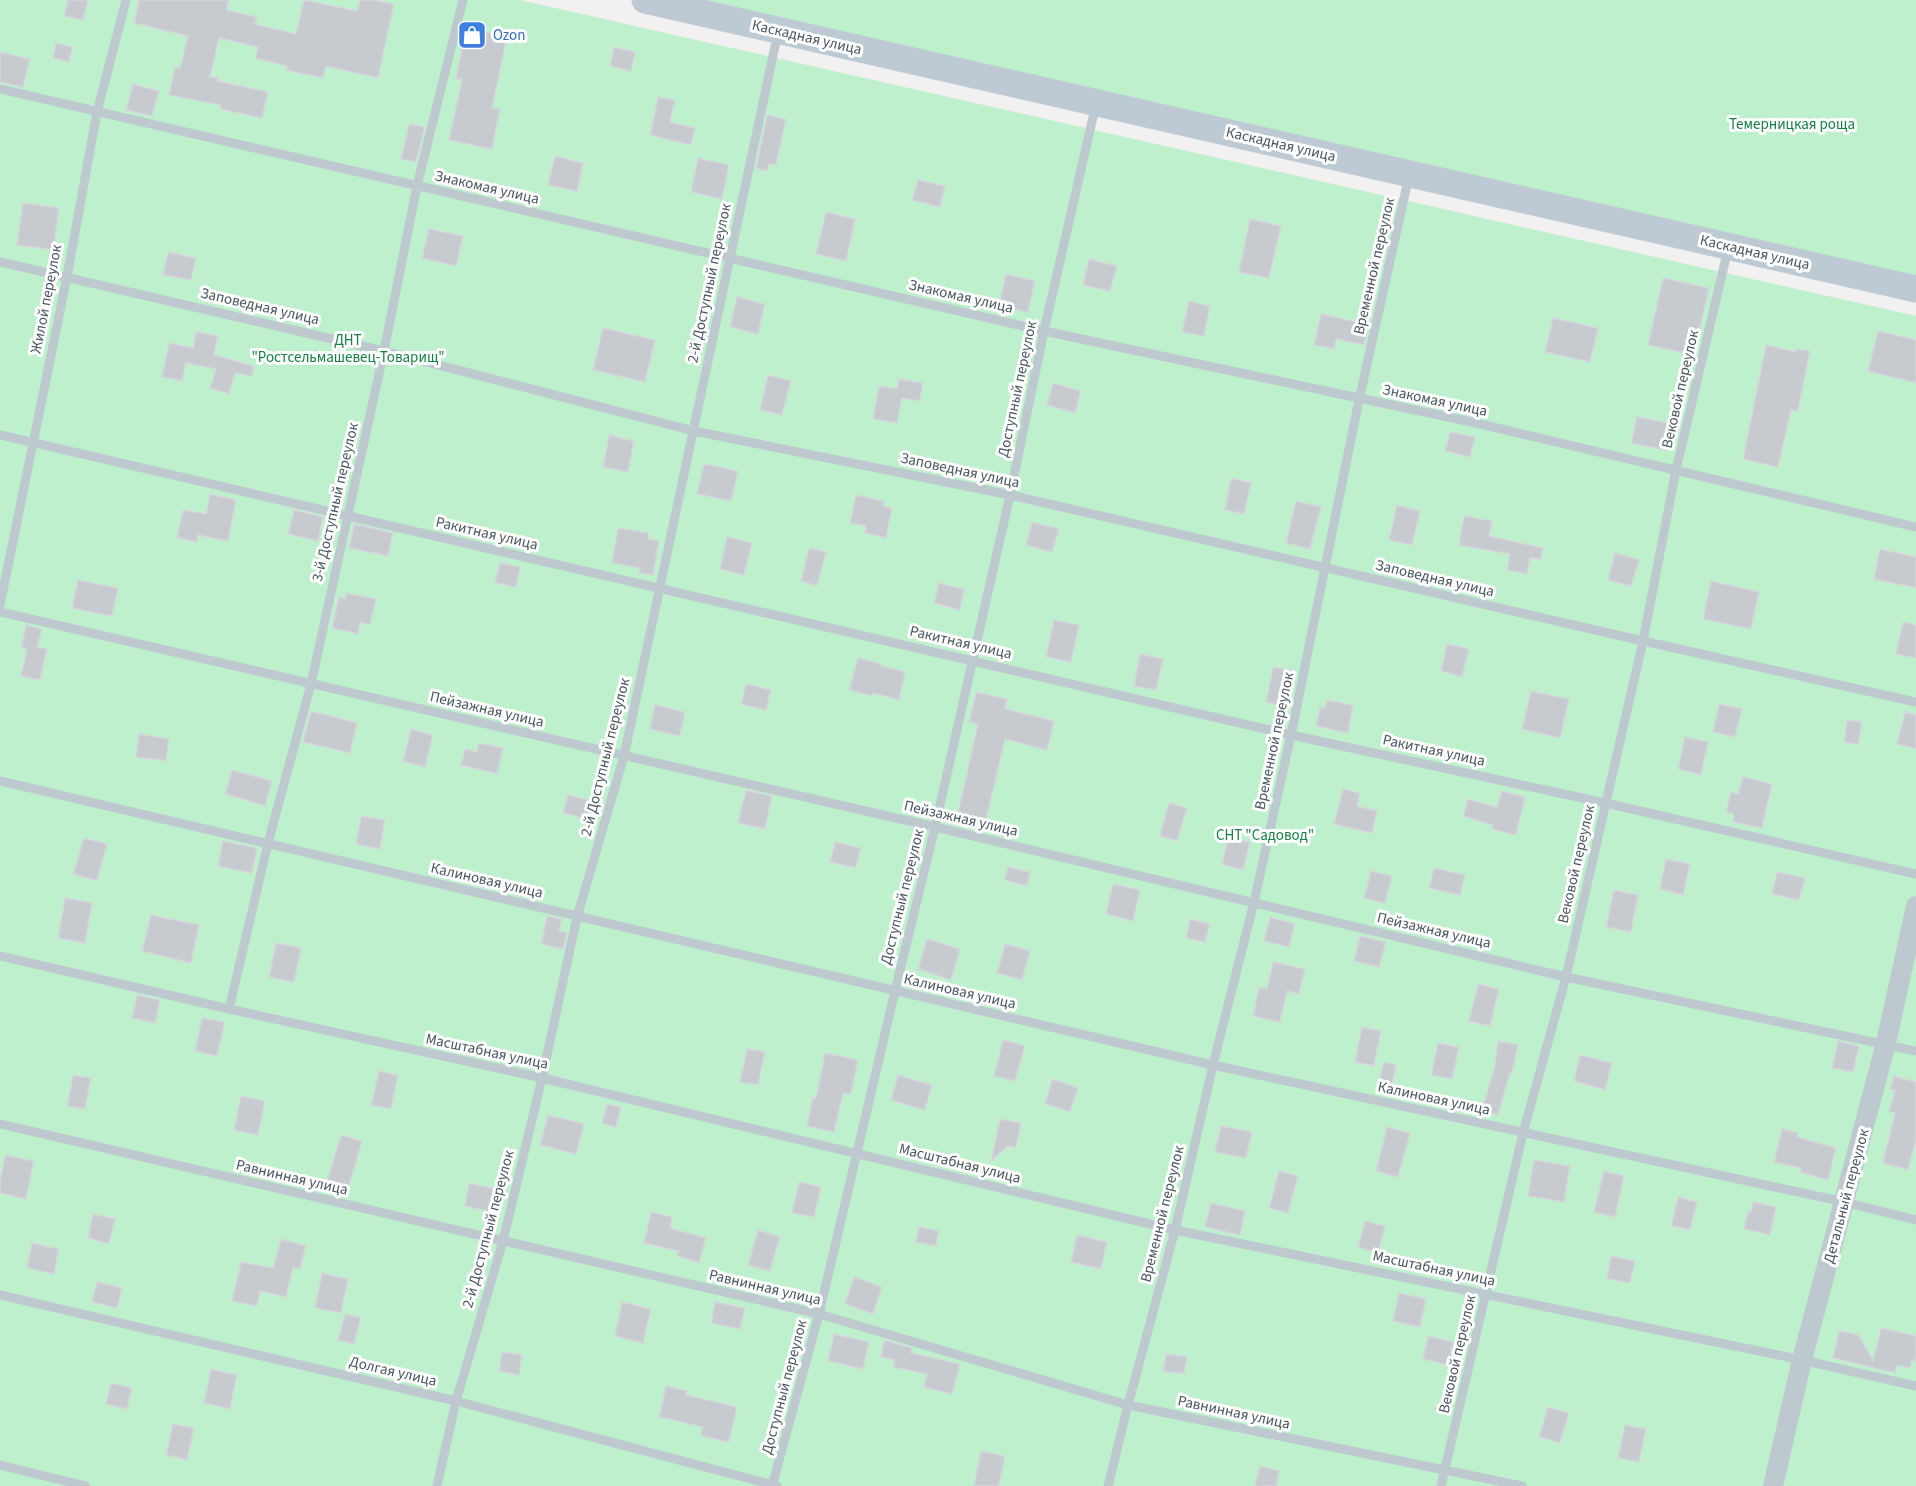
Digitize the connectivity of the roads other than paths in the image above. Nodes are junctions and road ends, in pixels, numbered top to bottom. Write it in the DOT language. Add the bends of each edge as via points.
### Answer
graph roads {
  1 [pos="126,0"];
  2 [pos="463,0"];
  3 [pos="645,0"];
  4 [pos="778,30"];
  5 [pos="0,89"];
  6 [pos="1097,102"];
  7 [pos="98,112"];
  8 [pos="1410,174"];
  9 [pos="417,186"];
  10 [pos="1728,246"];
  11 [pos="729,258"];
  12 [pos="0,262"];
  13 [pos="67,277"];
  14 [pos="1916,289"];
  15 [pos="1044,331"];
  16 [pos="384,351"];
  17 [pos="1359,400"];
  18 [pos="694,431"];
  19 [pos="0,435"];
  20 [pos="32,443"];
  21 [pos="1676,470"];
  22 [pos="1010,495"];
  23 [pos="348,516"];
  24 [pos="1916,527"];
  25 [pos="1326,568"];
  26 [pos="660,588"];
  27 [pos="0,605"];
  28 [pos="0,612"];
  29 [pos="1643,641"];
  30 [pos="972,660"];
  31 [pos="310,684"];
  32 [pos="1916,702"];
  33 [pos="1292,735"];
  34 [pos="624,756"];
  35 [pos="0,781"];
  36 [pos="1605,803"];
  37 [pos="935,828"];
  38 [pos="268,843"];
  39 [pos="1916,874"];
  40 [pos="1254,902"];
  41 [pos="1916,906"];
  42 [pos="578,917"];
  43 [pos="0,956"];
  44 [pos="1566,977"];
  45 [pos="895,991"];
  46 [pos="229,1009"];
  47 [pos="1886,1043"];
  48 [pos="1916,1051"];
  49 [pos="1213,1065"];
  50 [pos="542,1078"];
  51 [pos="0,1124"];
  52 [pos="1523,1133"];
  53 [pos="857,1154"];
  54 [pos="1844,1202"];
  55 [pos="1916,1220"];
  56 [pos="1175,1230"];
  57 [pos="502,1241"];
  58 [pos="1487,1294"];
  59 [pos="0,1295"];
  60 [pos="819,1314"];
  61 [pos="1802,1360"];
  62 [pos="1916,1386"];
  63 [pos="456,1401"];
  64 [pos="1128,1405"];
  65 [pos="0,1465"];
  66 [pos="1445,1471"];
  67 [pos="86,1486"];
  68 [pos="437,1486"];
  69 [pos="774,1486"];
  70 [pos="1108,1486"];
  71 [pos="1441,1486"];
  72 [pos="1522,1486"];
  73 [pos="1773,1486"];
  1 -- 7 [label="lane, Жилой переулок"];
  2 -- 9 [label="lane, 3-й Доступный переулок"];
  3 -- 4 [label="street, Каскадная улица"];
  4 -- 6 [label="street, Каскадная улица"];
  4 -- 11 [label="lane, 2-й Доступный переулок"];
  5 -- 7 [label="lane, Знакомая улица"];
  6 -- 8 [label="street, Каскадная улица"];
  6 -- 15 [label="lane, Доступный переулок"];
  7 -- 9 [label="lane, Знакомая улица"];
  7 -- 13 [label="lane, Жилой переулок"];
  8 -- 10 [label="street, Каскадная улица"];
  8 -- 17 [label="lane, Временной переулок"];
  9 -- 11 [label="lane, Знакомая улица"];
  9 -- 16 [label="lane, 3-й Доступный переулок"];
  10 -- 14 [label="street, Каскадная улица"];
  10 -- 21 [label="lane, Вековой переулок"];
  11 -- 15 [label="lane, Знакомая улица"];
  11 -- 18 [label="lane, 2-й Доступный переулок"];
  12 -- 13 [label="lane, Заповедная улица"];
  13 -- 16 [label="lane, Заповедная улица"];
  13 -- 20 [label="lane, Жилой переулок"];
  15 -- 17 [label="lane, Знакомая улица"];
  15 -- 22 [label="lane, Доступный переулок"];
  16 -- 18 [label="lane, Заповедная улица"];
  16 -- 23 [label="lane, 3-й Доступный переулок"];
  17 -- 21 [label="lane, Знакомая улица"];
  17 -- 25 [label="lane, Временной переулок"];
  18 -- 22 [label="lane, Заповедная улица"];
  18 -- 26 [label="lane, 2-й Доступный переулок"];
  19 -- 20 [label="lane, Ракитная улица"];
  20 -- 23 [label="lane, Ракитная улица"];
  20 -- 27 [label="lane, Жилой переулок"];
  21 -- 24 [label="lane, Знакомая улица"];
  21 -- 29 [label="lane, Вековой переулок"];
  22 -- 25 [label="lane, Заповедная улица"];
  22 -- 30 [label="lane, Доступный переулок"];
  23 -- 26 [label="lane, Ракитная улица"];
  23 -- 31 [label="lane, 3-й Доступный переулок"];
  25 -- 29 [label="lane, Заповедная улица"];
  25 -- 33 [label="lane, Временной переулок"];
  26 -- 30 [label="lane, Ракитная улица"];
  26 -- 34 [label="lane, 2-й Доступный переулок"];
  28 -- 31 [label="lane, Пейзажная улица"];
  29 -- 32 [label="lane, Заповедная улица"];
  29 -- 36 [label="lane, Вековой переулок"];
  30 -- 33 [label="lane, Ракитная улица"];
  30 -- 37 [label="lane, Доступный переулок"];
  31 -- 34 [label="lane, Пейзажная улица"];
  31 -- 38 [label="lane, 3-й Доступный переулок"];
  33 -- 36 [label="lane, Ракитная улица"];
  33 -- 40 [label="lane, Временной переулок"];
  34 -- 37 [label="lane, Пейзажная улица"];
  34 -- 42 [label="lane, 2-й Доступный переулок"];
  35 -- 38 [label="lane, Калиновая улица"];
  36 -- 39 [label="lane, Ракитная улица"];
  36 -- 44 [label="lane, Вековой переулок"];
  37 -- 40 [label="lane, Пейзажная улица"];
  37 -- 45 [label="lane, Доступный переулок"];
  38 -- 42 [label="lane, Калиновая улица"];
  38 -- 46 [label="lane, 3-й Доступный переулок"];
  40 -- 44 [label="lane, Пейзажная улица"];
  40 -- 49 [label="lane, Временной переулок"];
  41 -- 47 [label="street, Детальный переулок"];
  42 -- 45 [label="lane, Калиновая улица"];
  42 -- 50 [label="lane, 2-й Доступный переулок"];
  43 -- 46 [label="lane, Масштабная улица"];
  44 -- 47 [label="lane, Пейзажная улица"];
  44 -- 52 [label="lane, Вековой переулок"];
  45 -- 49 [label="lane, Калиновая улица"];
  45 -- 53 [label="lane, Доступный переулок"];
  46 -- 50 [label="lane, Масштабная улица"];
  47 -- 48 [label="lane, Пейзажная улица"];
  47 -- 54 [label="street, Детальный переулок"];
  49 -- 52 [label="lane, Калиновая улица"];
  49 -- 56 [label="lane, Временной переулок"];
  50 -- 53 [label="lane, Масштабная улица"];
  50 -- 57 [label="lane, 2-й Доступный переулок"];
  51 -- 57 [label="lane, Равнинная улица"];
  52 -- 54 [label="lane, Калиновая улица"];
  52 -- 58 [label="lane, Вековой переулок"];
  53 -- 56 [label="lane, Масштабная улица"];
  53 -- 60 [label="lane, Доступный переулок"];
  54 -- 55 [label="lane, Калиновая улица"];
  54 -- 61 [label="street, Детальный переулок"];
  56 -- 58 [label="lane, Масштабная улица"];
  56 -- 64 [label="lane, Временной переулок"];
  57 -- 60 [label="lane, Равнинная улица"];
  57 -- 63 [label="lane, 2-й Доступный переулок"];
  58 -- 61 [label="lane, Масштабная улица"];
  58 -- 66 [label="lane, Вековой переулок"];
  59 -- 63 [label="lane, Долгая улица"];
  60 -- 64 [label="lane, Равнинная улица"];
  60 -- 69 [label="lane, Доступный переулок"];
  61 -- 62 [label="lane, Масштабная улица"];
  61 -- 73 [label="street, Детальный переулок"];
  63 -- 68 [label="lane, 2-й Доступный переулок"];
  63 -- 69 [label="lane, Долгая улица"];
  64 -- 66 [label="lane, Равнинная улица"];
  64 -- 70 [label="lane, Временной переулок"];
  65 -- 67 [label="lane"];
  66 -- 71 [label="lane, Вековой переулок"];
  66 -- 72 [label="lane, Равнинная улица"];
}
